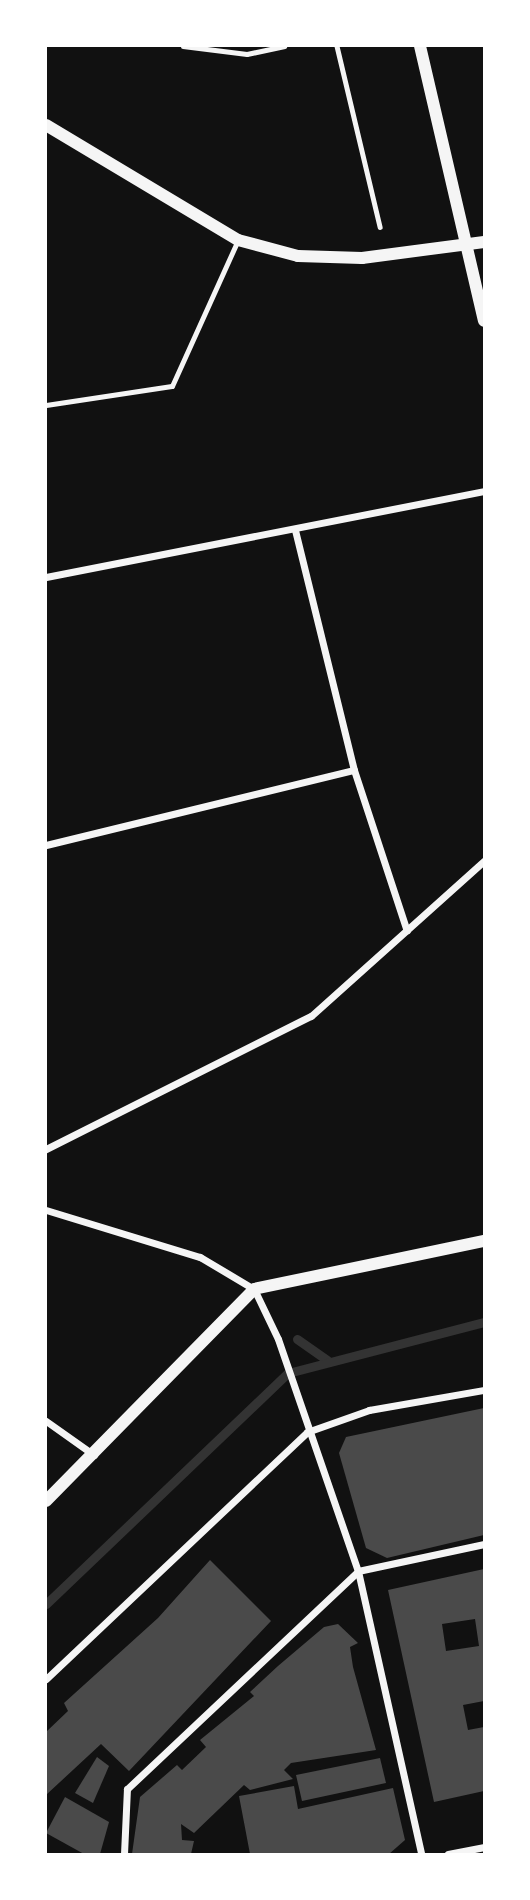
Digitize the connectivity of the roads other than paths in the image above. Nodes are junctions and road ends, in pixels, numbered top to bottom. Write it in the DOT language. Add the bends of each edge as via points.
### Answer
graph roads {
  1 [pos="421,46"];
  2 [pos="46,125"];
  3 [pos="238,240"];
  4 [pos="485,242"];
  5 [pos="468,245"];
  6 [pos="485,321"];
  7 [pos="46,405"];
  8 [pos="485,491"];
  9 [pos="295,530"];
  10 [pos="46,577"];
  11 [pos="354,770"];
  12 [pos="46,845"];
  13 [pos="485,861"];
  14 [pos="407,931"];
  15 [pos="46,1149"];
  16 [pos="46,1210"];
  17 [pos="485,1241"];
  18 [pos="254,1289"];
  19 [pos="485,1390"];
  20 [pos="46,1421"];
  21 [pos="307,1432"];
  22 [pos="94,1455"];
  23 [pos="46,1501"];
  24 [pos="485,1544"];
  25 [pos="358,1571"];
  26 [pos="46,1679"];
  27 [pos="485,1847"];
  28 [pos="124,1854"];
  29 [pos="421,1854"];
  30 [pos="448,1854"];
  1 -- 5 [label="street"];
  2 -- 3 [label="street"];
  3 -- 5 [label="street" via="298,256 362,258"];
  3 -- 7 [label="lane" via="172,386"];
  4 -- 5 [label="street"];
  5 -- 6 [label="street"];
  8 -- 9 [label="street"];
  9 -- 10 [label="street"];
  9 -- 11 [label="street"];
  11 -- 12 [label="street"];
  11 -- 14 [label="street"];
  13 -- 14 [label="street"];
  14 -- 15 [label="street" via="311,1016"];
  16 -- 18 [label="street" via="200,1257"];
  17 -- 18 [label="street"];
  18 -- 21 [label="street" via="278,1339"];
  18 -- 22 [label="street"];
  19 -- 21 [label="street" via="369,1410"];
  20 -- 22 [label="street"];
  21 -- 25 [label="street"];
  21 -- 26 [label="street"];
  22 -- 23 [label="street"];
  24 -- 25 [label="street"];
  25 -- 28 [label="street" via="127,1789"];
  25 -- 29 [label="street"];
  27 -- 30 [label="street"];
}
